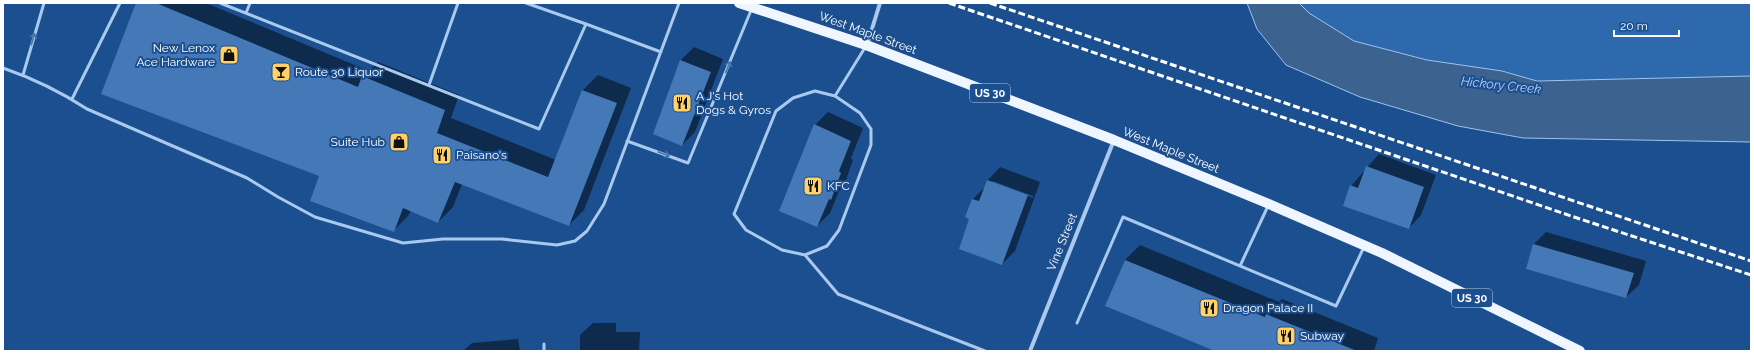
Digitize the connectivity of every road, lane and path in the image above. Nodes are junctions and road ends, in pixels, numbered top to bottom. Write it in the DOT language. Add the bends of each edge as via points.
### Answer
graph roads {
  1 [pos="44,3"];
  2 [pos="120,3"];
  3 [pos="220,3"];
  4 [pos="250,3"];
  5 [pos="458,3"];
  6 [pos="526,3"];
  7 [pos="679,3"];
  8 [pos="739,3"];
  9 [pos="880,3"];
  10 [pos="753,8"];
  11 [pos="246,13"];
  12 [pos="586,24"];
  13 [pos="866,45"];
  14 [pos="661,52"];
  15 [pos="3,68"];
  16 [pos="23,75"];
  17 [pos="429,85"];
  18 [pos="835,96"];
  19 [pos="72,99"];
  20 [pos="1114,140"];
  21 [pos="627,141"];
  22 [pos="1269,204"];
  23 [pos="1364,246"];
  24 [pos="805,255"];
  25 [pos="1240,266"];
  26 [pos="1077,323"];
  27 [pos="544,344"];
  28 [pos="544,351"];
  29 [pos="985,351"];
  30 [pos="1030,351"];
  31 [pos="1580,351"];
  16 -- 1 [label="lane, one-way"];
  2 -- 19 [label="lane"];
  3 -- 11 [label="lane"];
  4 -- 11 [label="lane"];
  5 -- 17 [label="lane"];
  6 -- 12 [label="lane"];
  7 -- 14 [label="lane"];
  8 -- 10 [label="main road, West Maple Street / US 30"];
  9 -- 13 [label="street"];
  10 -- 13 [label="main road, West Maple Street / US 30"];
  21 -- 10 [label="lane, one-way" via="688,163"];
  11 -- 17 [label="lane"];
  12 -- 14 [label="lane"];
  12 -- 17 [label="lane" via="539,128"];
  13 -- 18 [label="lane"];
  13 -- 20 [label="main road, West Maple Street / US 30"];
  14 -- 21 [label="lane"];
  15 -- 16 [label="lane"];
  16 -- 19 [label="lane"];
  18 -- 24 [label="lane" via="860,113 871,129 871,145 839,230 827,246"];
  18 -- 24 [label="lane" via="815,91 793,98 776,111 734,214 746,230 782,250"];
  19 -- 21 [label="lane" via="87,110 247,178 314,217 403,243 443,239 502,239 558,245 575,241 588,232 604,204"];
  20 -- 22 [label="main road, West Maple Street / US 30"];
  20 -- 30 [label="street, Vine Street"];
  22 -- 23 [label="main road, West Maple Street / US 30"];
  22 -- 25 [label="lane"];
  23 -- 25 [label="lane" via="1336,306"];
  23 -- 31 [label="main road, West Maple Street / US 30"];
  24 -- 29 [label="lane" via="838,294"];
  25 -- 26 [label="lane" via="1124,217"];
  27 -- 28 [label="lane"];
}
